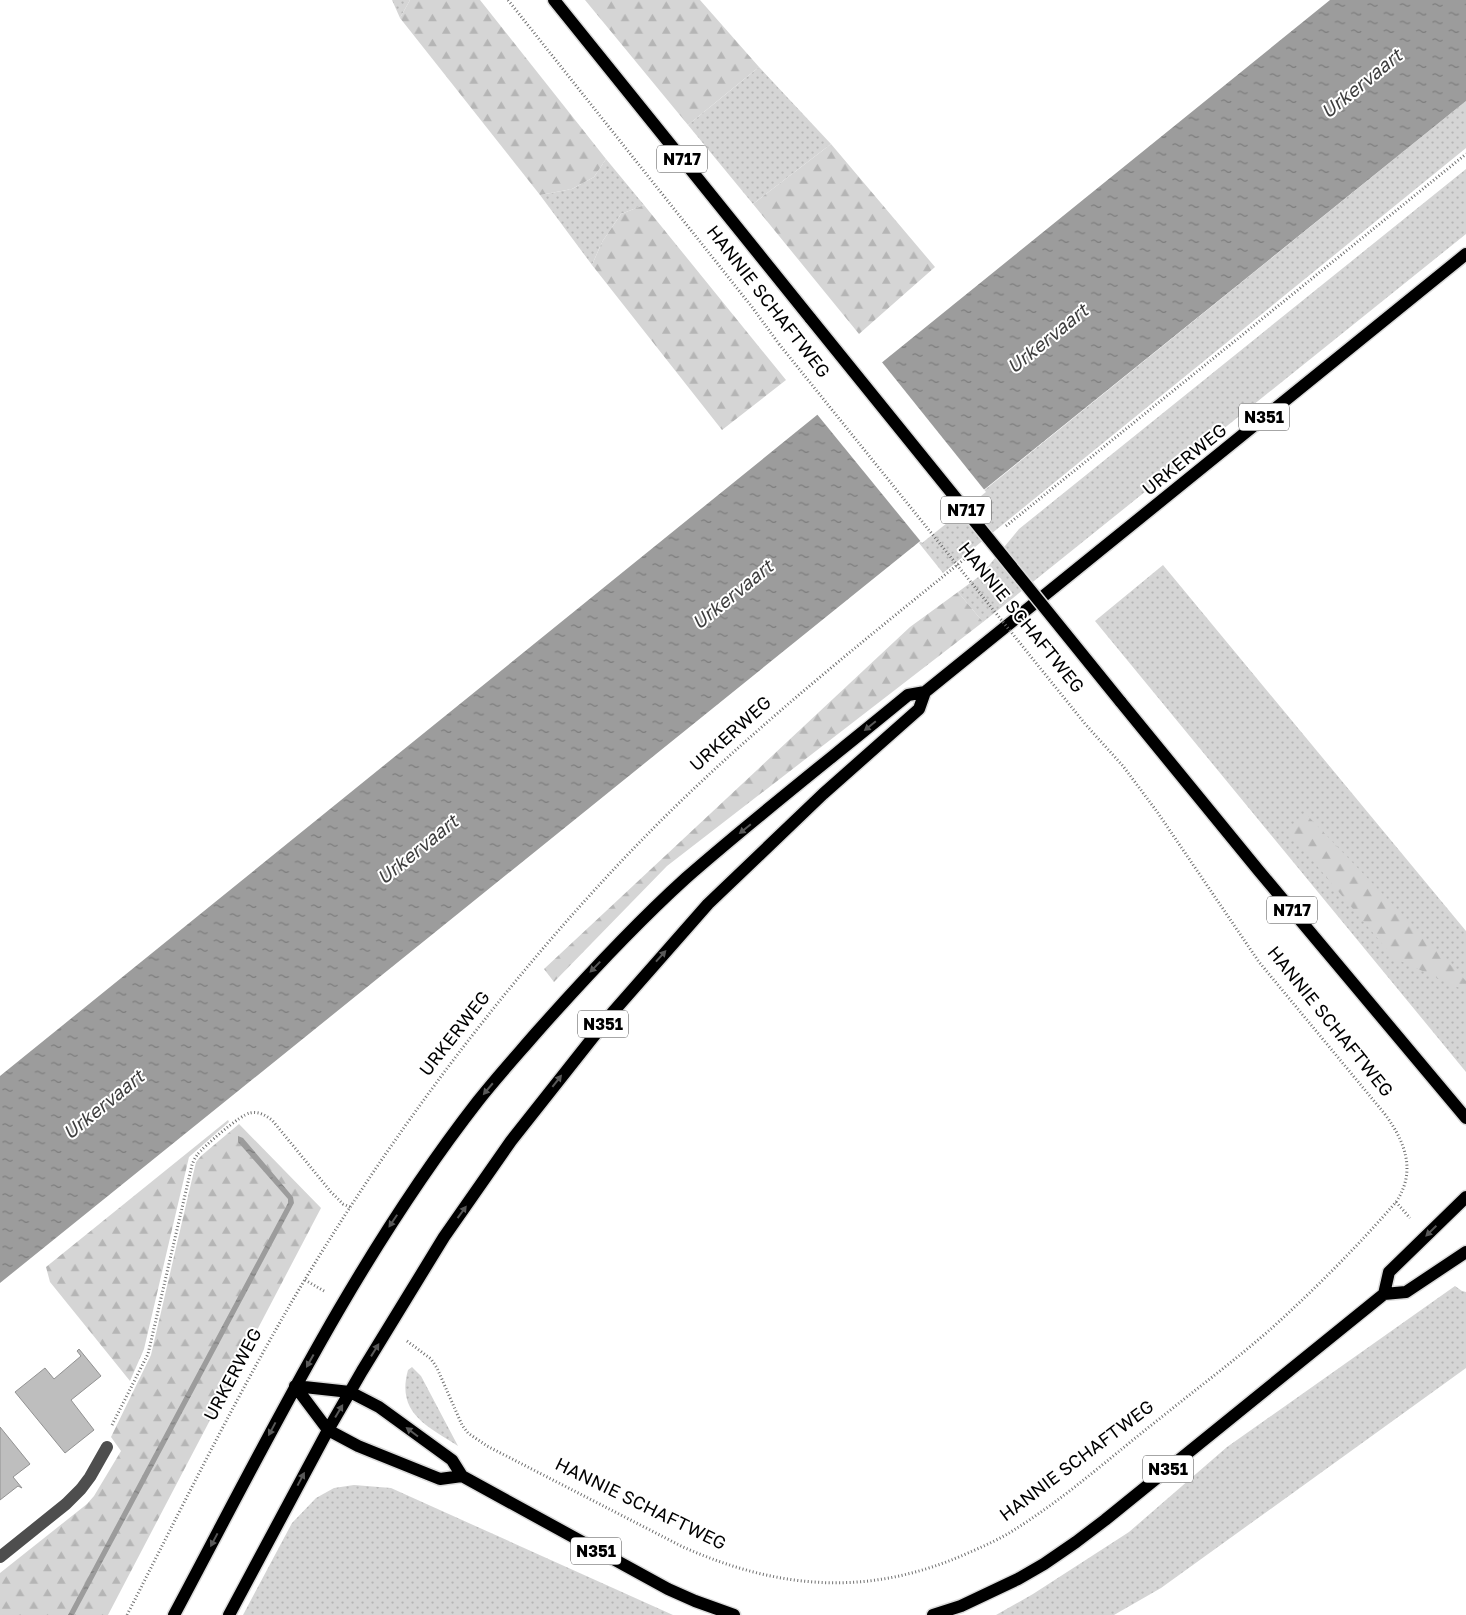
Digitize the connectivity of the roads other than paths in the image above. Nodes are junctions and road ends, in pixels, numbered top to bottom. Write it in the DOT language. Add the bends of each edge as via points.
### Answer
graph roads {
  1 [pos="554,0"];
  2 [pos="1466,254"];
  3 [pos="925,692"];
  4 [pos="1466,1118"];
  5 [pos="1466,1197"];
  6 [pos="1466,1252"];
  7 [pos="1384,1294"];
  8 [pos="295,1386"];
  9 [pos="350,1392"];
  10 [pos="328,1430"];
  11 [pos="107,1447"];
  12 [pos="462,1476"];
  13 [pos="0,1557"];
  14 [pos="174,1615"];
  15 [pos="229,1615"];
  16 [pos="734,1615"];
  17 [pos="933,1615"];
  1 -- 4 [label="main road, HANNIE SCHAFTWEG / N717, bridge" via="1120,701"];
  2 -- 3 [label="main road, URKERWEG / N351"];
  3 -- 8 [label="main road, URKERWEG / N351, one-way" via="908,695 700,867 635,927 560,1004 480,1099 431,1164 346,1296"];
  9 -- 3 [label="main road, URKERWEG / N351, one-way" via="444,1237 511,1142 600,1027 708,904 823,794 919,709"];
  5 -- 7 [label="main road, one-way" via="1389,1272"];
  6 -- 7 [label="main road" via="1406,1292"];
  7 -- 17 [label="main road, N351" via="1068,1547 991,1593"];
  8 -- 9 [label="main road"];
  8 -- 10 [label="main road"];
  8 -- 14 [label="main road, URKERWEG, one-way"];
  10 -- 9 [label="main road, URKERWEG / N351, one-way"];
  12 -- 9 [label="main road, N351, one-way" via="452,1460 379,1407"];
  10 -- 12 [label="main road" via="358,1446 440,1479"];
  15 -- 10 [label="main road, URKERWEG, one-way"];
  11 -- 13 [label="street" via="90,1477 66,1504"];
  12 -- 16 [label="main road, N351" via="653,1582"];
}
